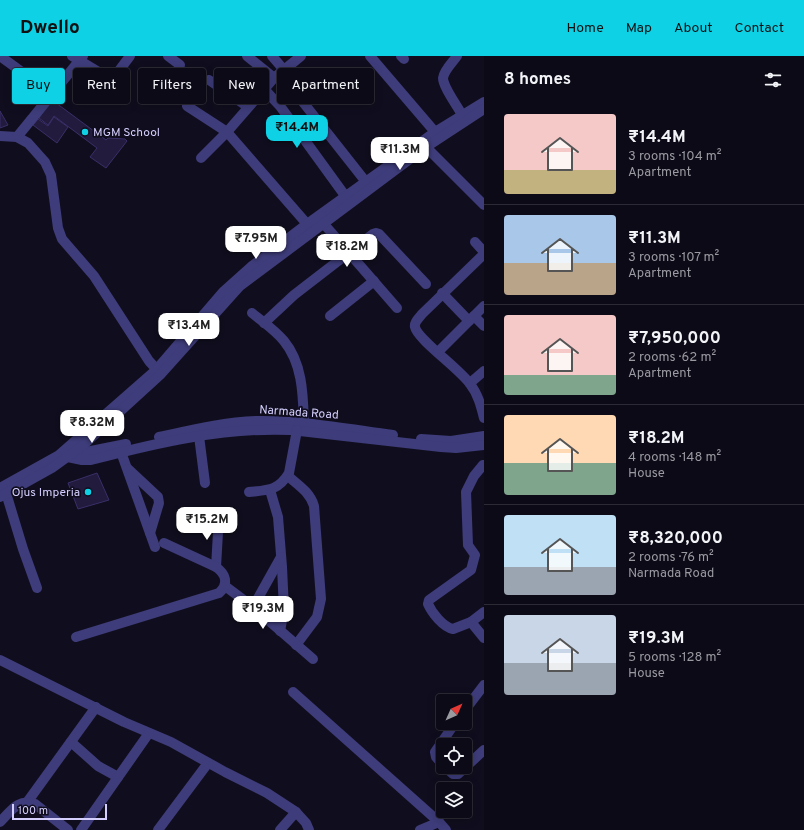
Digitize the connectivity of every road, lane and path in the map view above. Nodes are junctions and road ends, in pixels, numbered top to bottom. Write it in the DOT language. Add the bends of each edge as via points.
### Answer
graph roads {
  1 [pos="0,56"];
  2 [pos="130,56"];
  3 [pos="168,56"];
  4 [pos="248,56"];
  5 [pos="272,56"];
  6 [pos="301,56"];
  7 [pos="370,56"];
  8 [pos="457,56"];
  9 [pos="78,58"];
  10 [pos="180,65"];
  11 [pos="16,68"];
  12 [pos="286,68"];
  13 [pos="277,69"];
  14 [pos="277,73"];
  15 [pos="65,76"];
  16 [pos="277,76"];
  17 [pos="209,80"];
  18 [pos="269,84"];
  19 [pos="269,94"];
  20 [pos="484,102"];
  21 [pos="44,104"];
  22 [pos="251,104"];
  23 [pos="303,104"];
  24 [pos="187,106"];
  25 [pos="248,107"];
  26 [pos="484,109"];
  27 [pos="462,115"];
  28 [pos="227,132"];
  29 [pos="435,132"];
  30 [pos="0,136"];
  31 [pos="17,137"];
  32 [pos="426,147"];
  33 [pos="201,158"];
  34 [pos="366,182"];
  35 [pos="346,197"];
  36 [pos="484,205"];
  37 [pos="323,223"];
  38 [pos="307,224"];
  39 [pos="475,242"];
  40 [pos="349,253"];
  41 [pos="484,253"];
  42 [pos="374,281"];
  43 [pos="426,284"];
  44 [pos="442,293"];
  45 [pos="484,306"];
  46 [pos="398,308"];
  47 [pos="252,313"];
  48 [pos="330,316"];
  49 [pos="472,318"];
  50 [pos="264,323"];
  51 [pos="484,326"];
  52 [pos="438,352"];
  53 [pos="484,371"];
  54 [pos="158,372"];
  55 [pos="470,383"];
  56 [pos="484,418"];
  57 [pos="301,427"];
  58 [pos="101,429"];
  59 [pos="199,436"];
  60 [pos="484,436"];
  61 [pos="484,445"];
  62 [pos="109,448"];
  63 [pos="121,452"];
  64 [pos="66,454"];
  65 [pos="483,465"];
  66 [pos="127,468"];
  67 [pos="288,476"];
  68 [pos="205,483"];
  69 [pos="270,490"];
  70 [pos="249,492"];
  71 [pos="2,493"];
  72 [pos="219,515"];
  73 [pos="150,533"];
  74 [pos="281,557"];
  75 [pos="216,567"];
  76 [pos="225,586"];
  77 [pos="37,588"];
  78 [pos="253,608"];
  79 [pos="484,612"];
  80 [pos="471,622"];
  81 [pos="280,631"];
  82 [pos="76,637"];
  83 [pos="484,638"];
  84 [pos="296,644"];
  85 [pos="313,659"];
  86 [pos="0,660"];
  87 [pos="484,685"];
  88 [pos="293,692"];
  89 [pos="472,701"];
  90 [pos="96,707"];
  91 [pos="149,733"];
  92 [pos="71,742"];
  93 [pos="484,750"];
  94 [pos="472,761"];
  95 [pos="208,763"];
  96 [pos="118,777"];
  97 [pos="28,801"];
  98 [pos="296,812"];
  99 [pos="0,822"];
  100 [pos="439,822"];
  101 [pos="68,830"];
  102 [pos="81,830"];
  103 [pos="158,830"];
  104 [pos="280,830"];
  105 [pos="309,830"];
  106 [pos="420,830"];
  107 [pos="446,830"];
  1 -- 11 [label="street"];
  2 -- 9 [label="street" via="112,80"];
  3 -- 10 [label="street"];
  4 -- 14 [label="street"];
  5 -- 13 [label="street"];
  6 -- 12 [label="street"];
  7 -- 29 [label="street"];
  8 -- 27 [label="street" via="443,78"];
  9 -- 15 [label="street"];
  16 -- 18 [label="street"];
  17 -- 25 [label="street"];
  19 -- 35 [label="street"];
  20 -- 27 [label="street"];
  21 -- 31 [label="street"];
  22 -- 25 [label="street"];
  23 -- 34 [label="street"];
  24 -- 28 [label="street"];
  25 -- 28 [label="street"];
  26 -- 32 [label="street"];
  27 -- 29 [label="street"];
  28 -- 33 [label="street"];
  28 -- 38 [label="street"];
  29 -- 34 [label="street"];
  30 -- 31 [label="street"];
  31 -- 54 [label="street" via="28,143 45,162 50,175 58,228 64,244 94,276"];
  32 -- 36 [label="street"];
  32 -- 37 [label="street"];
  34 -- 35 [label="street"];
  35 -- 38 [label="street"];
  37 -- 38 [label="street"];
  37 -- 40 [label="street"];
  37 -- 54 [label="street" via="240,286"];
  38 -- 54 [label="street" via="252,266 224,292"];
  39 -- 41 [label="street"];
  40 -- 42 [label="street"];
  40 -- 43 [label="street" via="376,232"];
  40 -- 50 [label="street" via="294,295"];
  41 -- 44 [label="street"];
  42 -- 46 [label="street"];
  42 -- 48 [label="street"];
  44 -- 49 [label="street"];
  44 -- 52 [label="street" via="416,321 415,326"];
  45 -- 49 [label="street"];
  47 -- 50 [label="street"];
  49 -- 51 [label="street"];
  49 -- 52 [label="street"];
  50 -- 57 [label="street" via="284,341 295,360 303,396"];
  52 -- 55 [label="street"];
  53 -- 55 [label="street"];
  54 -- 58 [label="street"];
  54 -- 64 [label="street"];
  55 -- 56 [label="street" via="476,392"];
  57 -- 59 [label="street"];
  57 -- 60 [label="street, Narmada Road" via="451,441"];
  57 -- 61 [label="street" via="441,448"];
  57 -- 62 [label="street, Narmada Road" via="256,421 225,424"];
  57 -- 67 [label="street"];
  58 -- 62 [label="street" via="102,440"];
  58 -- 64 [label="street"];
  59 -- 63 [label="street"];
  59 -- 68 [label="street"];
  62 -- 64 [label="street, Narmada Road"];
  63 -- 64 [label="street" via="86,460"];
  63 -- 66 [label="street"];
  64 -- 71 [label="street" via="52,468"];
  65 -- 80 [label="street" via="466,492 468,545 474,556 471,570 429,600 428,604 450,628 458,628"];
  66 -- 73 [label="street"];
  66 -- 73 [label="street" via="158,497 159,503"];
  67 -- 69 [label="street" via="281,484"];
  67 -- 84 [label="street" via="312,499 314,506 321,592 317,617"];
  69 -- 70 [label="street"];
  69 -- 74 [label="street" via="278,517"];
  71 -- 77 [label="street"];
  72 -- 75 [label="street"];
  73 -- 75 [label="street" via="160,545"];
  74 -- 78 [label="street"];
  74 -- 81 [label="street" via="284,610"];
  75 -- 76 [label="street" via="225,575"];
  76 -- 78 [label="street"];
  76 -- 82 [label="street" via="219,593"];
  78 -- 81 [label="street"];
  79 -- 80 [label="street"];
  80 -- 83 [label="street"];
  81 -- 84 [label="street"];
  84 -- 85 [label="street"];
  86 -- 90 [label="street"];
  87 -- 89 [label="street"];
  88 -- 100 [label="street"];
  90 -- 91 [label="street"];
  90 -- 92 [label="street"];
  91 -- 95 [label="street"];
  91 -- 96 [label="street"];
  92 -- 96 [label="street" via="98,766"];
  92 -- 97 [label="street"];
  93 -- 94 [label="street"];
  95 -- 98 [label="street" via="267,793"];
  95 -- 103 [label="street"];
  96 -- 102 [label="street"];
  97 -- 99 [label="street" via="18,805"];
  97 -- 101 [label="street"];
  98 -- 104 [label="street"];
  98 -- 105 [label="street"];
  100 -- 106 [label="street"];
  100 -- 107 [label="street"];
}
